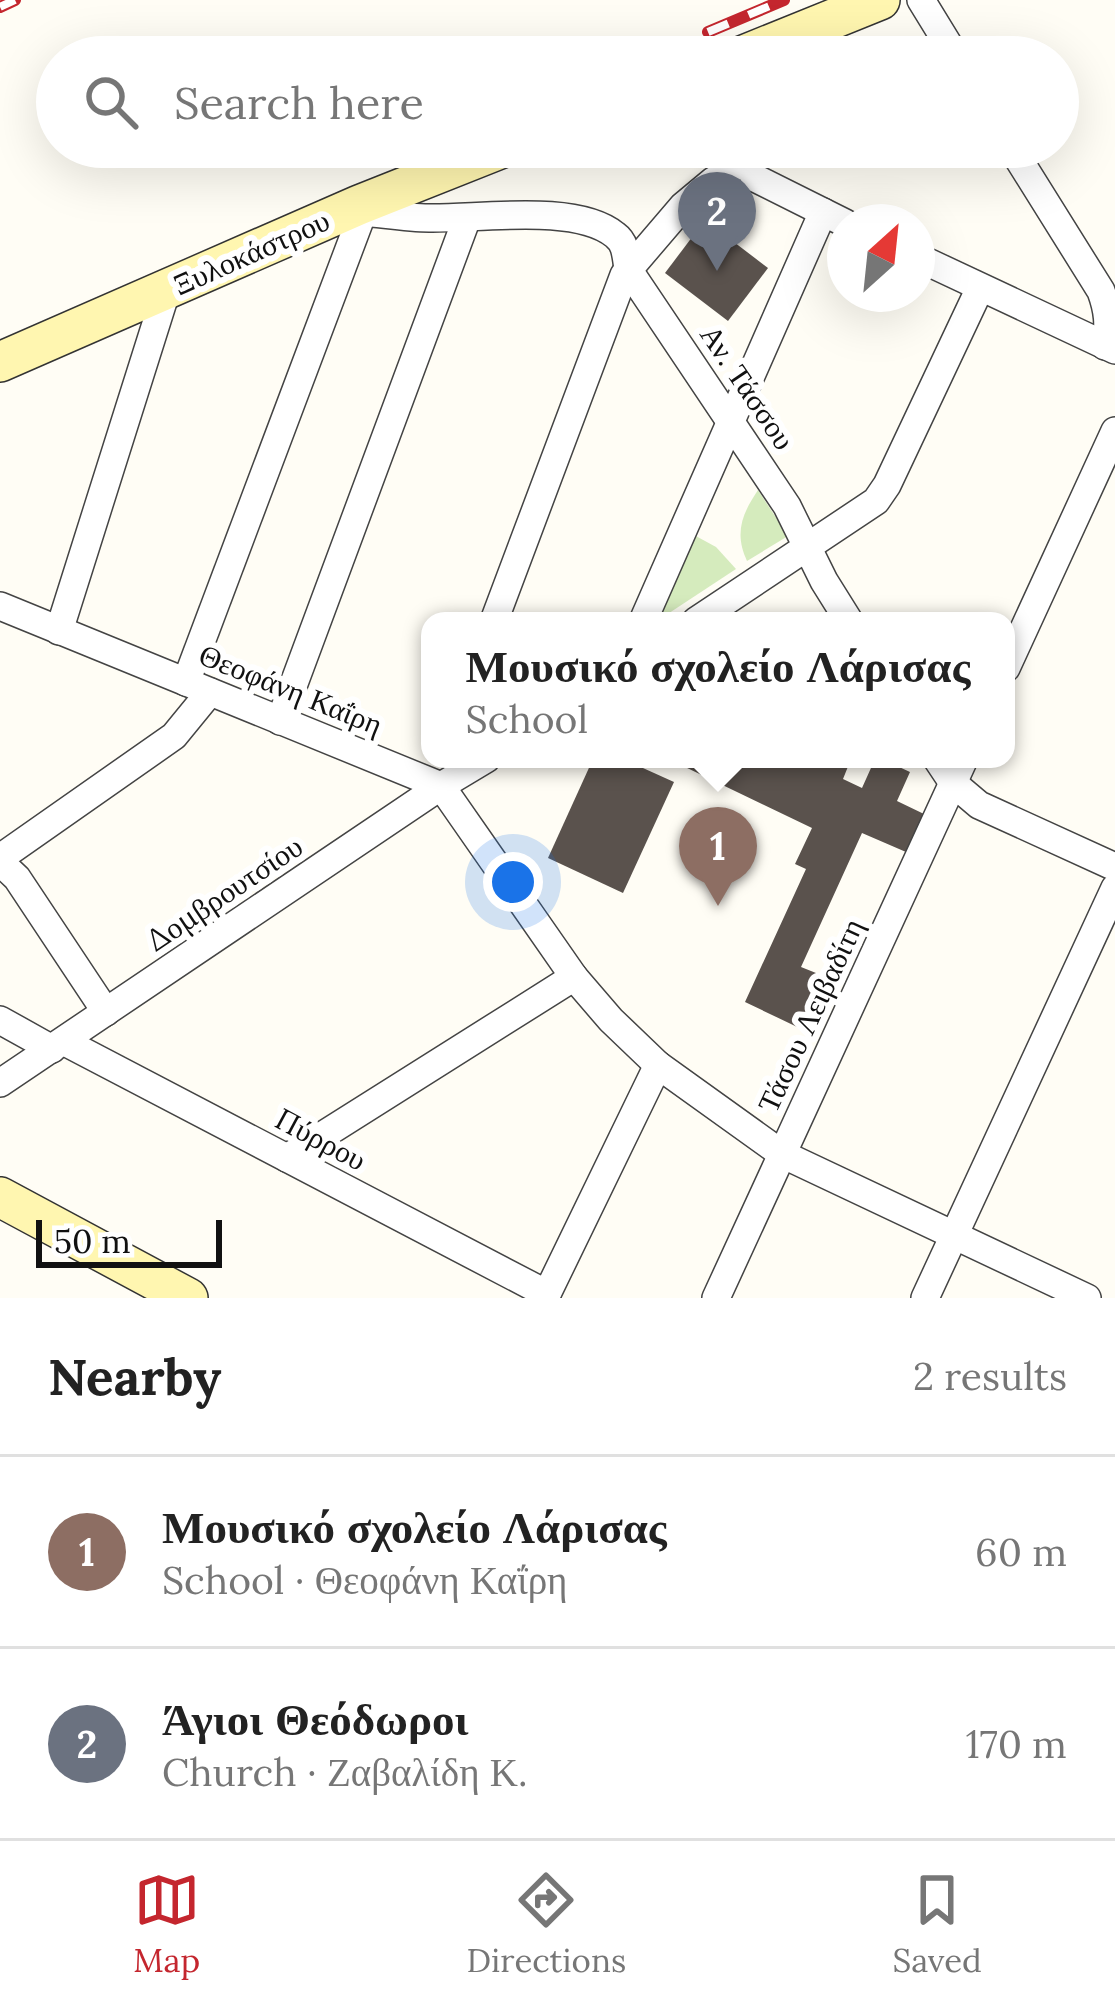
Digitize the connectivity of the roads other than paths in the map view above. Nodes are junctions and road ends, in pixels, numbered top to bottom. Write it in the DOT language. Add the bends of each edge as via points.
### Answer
graph roads {
  1 [pos="880,0"];
  2 [pos="921,0"];
  3 [pos="791,36"];
  4 [pos="943,36"];
  5 [pos="456,168"];
  6 [pos="726,168"];
  7 [pos="749,168"];
  8 [pos="1025,168"];
  9 [pos="361,209"];
  10 [pos="827,214"];
  11 [pos="467,218"];
  12 [pos="827,231"];
  13 [pos="935,266"];
  14 [pos="628,269"];
  15 [pos="980,288"];
  16 [pos="167,289"];
  17 [pos="1110,348"];
  18 [pos="0,362"];
  19 [pos="730,419"];
  20 [pos="1115,431"];
  21 [pos="808,548"];
  22 [pos="0,606"];
  23 [pos="497,612"];
  24 [pos="647,612"];
  25 [pos="710,612"];
  26 [pos="843,612"];
  27 [pos="59,631"];
  28 [pos="1015,648"];
  29 [pos="198,687"];
  30 [pos="280,721"];
  31 [pos="958,771"];
  32 [pos="439,776"];
  33 [pos="0,860"];
  34 [pos="1115,867"];
  35 [pos="1115,888"];
  36 [pos="574,977"];
  37 [pos="106,1012"];
  38 [pos="0,1020"];
  39 [pos="58,1045"];
  40 [pos="658,1065"];
  41 [pos="0,1083"];
  42 [pos="782,1154"];
  43 [pos="287,1158"];
  44 [pos="0,1197"];
  45 [pos="954,1235"];
  46 [pos="546,1296"];
  47 [pos="188,1298"];
  48 [pos="716,1298"];
  49 [pos="925,1298"];
  50 [pos="1088,1298"];
  1 -- 3 [label="street"];
  2 -- 4 [label="street"];
  5 -- 9 [label="street, Ξυλοκάστρου"];
  6 -- 14 [label="street"];
  7 -- 10 [label="street" via="765,185"];
  8 -- 17 [label="street" via="1101,291"];
  9 -- 11 [label="street, Αν. Τάσσου"];
  9 -- 16 [label="street, Ξυλοκάστρου"];
  9 -- 29 [label="street"];
  11 -- 14 [label="street, Αν. Τάσσου" via="592,223 622,241"];
  11 -- 30 [label="street"];
  12 -- 19 [label="street"];
  13 -- 15 [label="street"];
  14 -- 19 [label="street, Αν. Τάσσου"];
  14 -- 23 [label="street"];
  15 -- 17 [label="street"];
  15 -- 21 [label="street" via="882,493"];
  16 -- 18 [label="street, Ξυλοκάστρου"];
  16 -- 27 [label="street"];
  19 -- 21 [label="street, Αν. Τάσσου"];
  19 -- 24 [label="street"];
  20 -- 28 [label="street"];
  21 -- 25 [label="street"];
  21 -- 26 [label="street, Αν. Τάσσου"];
  22 -- 27 [label="street, Θεοφάνη Καΐρη"];
  27 -- 29 [label="street, Θεοφάνη Καΐρη"];
  29 -- 30 [label="street, Θεοφάνη Καΐρη"];
  29 -- 33 [label="street" via="174,736"];
  30 -- 32 [label="street, Θεοφάνη Καΐρη"];
  31 -- 34 [label="street" via="979,806"];
  31 -- 42 [label="street, Τάσου Λειβαδίτη"];
  32 -- 36 [label="street"];
  32 -- 37 [label="street, Δομβρουτσίου"];
  33 -- 37 [label="street"];
  35 -- 45 [label="street"];
  36 -- 40 [label="street"];
  36 -- 43 [label="street"];
  37 -- 39 [label="street, Δομβρουτσίου"];
  38 -- 39 [label="street, Πύρρου"];
  39 -- 41 [label="street, Δομβρουτσίου"];
  39 -- 43 [label="street, Πύρρου"];
  40 -- 42 [label="street"];
  40 -- 46 [label="street"];
  42 -- 45 [label="street"];
  42 -- 48 [label="street, Τάσου Λειβαδίτη"];
  43 -- 46 [label="street, Πύρρου"];
  44 -- 47 [label="street"];
  45 -- 49 [label="street"];
  45 -- 50 [label="street"];
}
